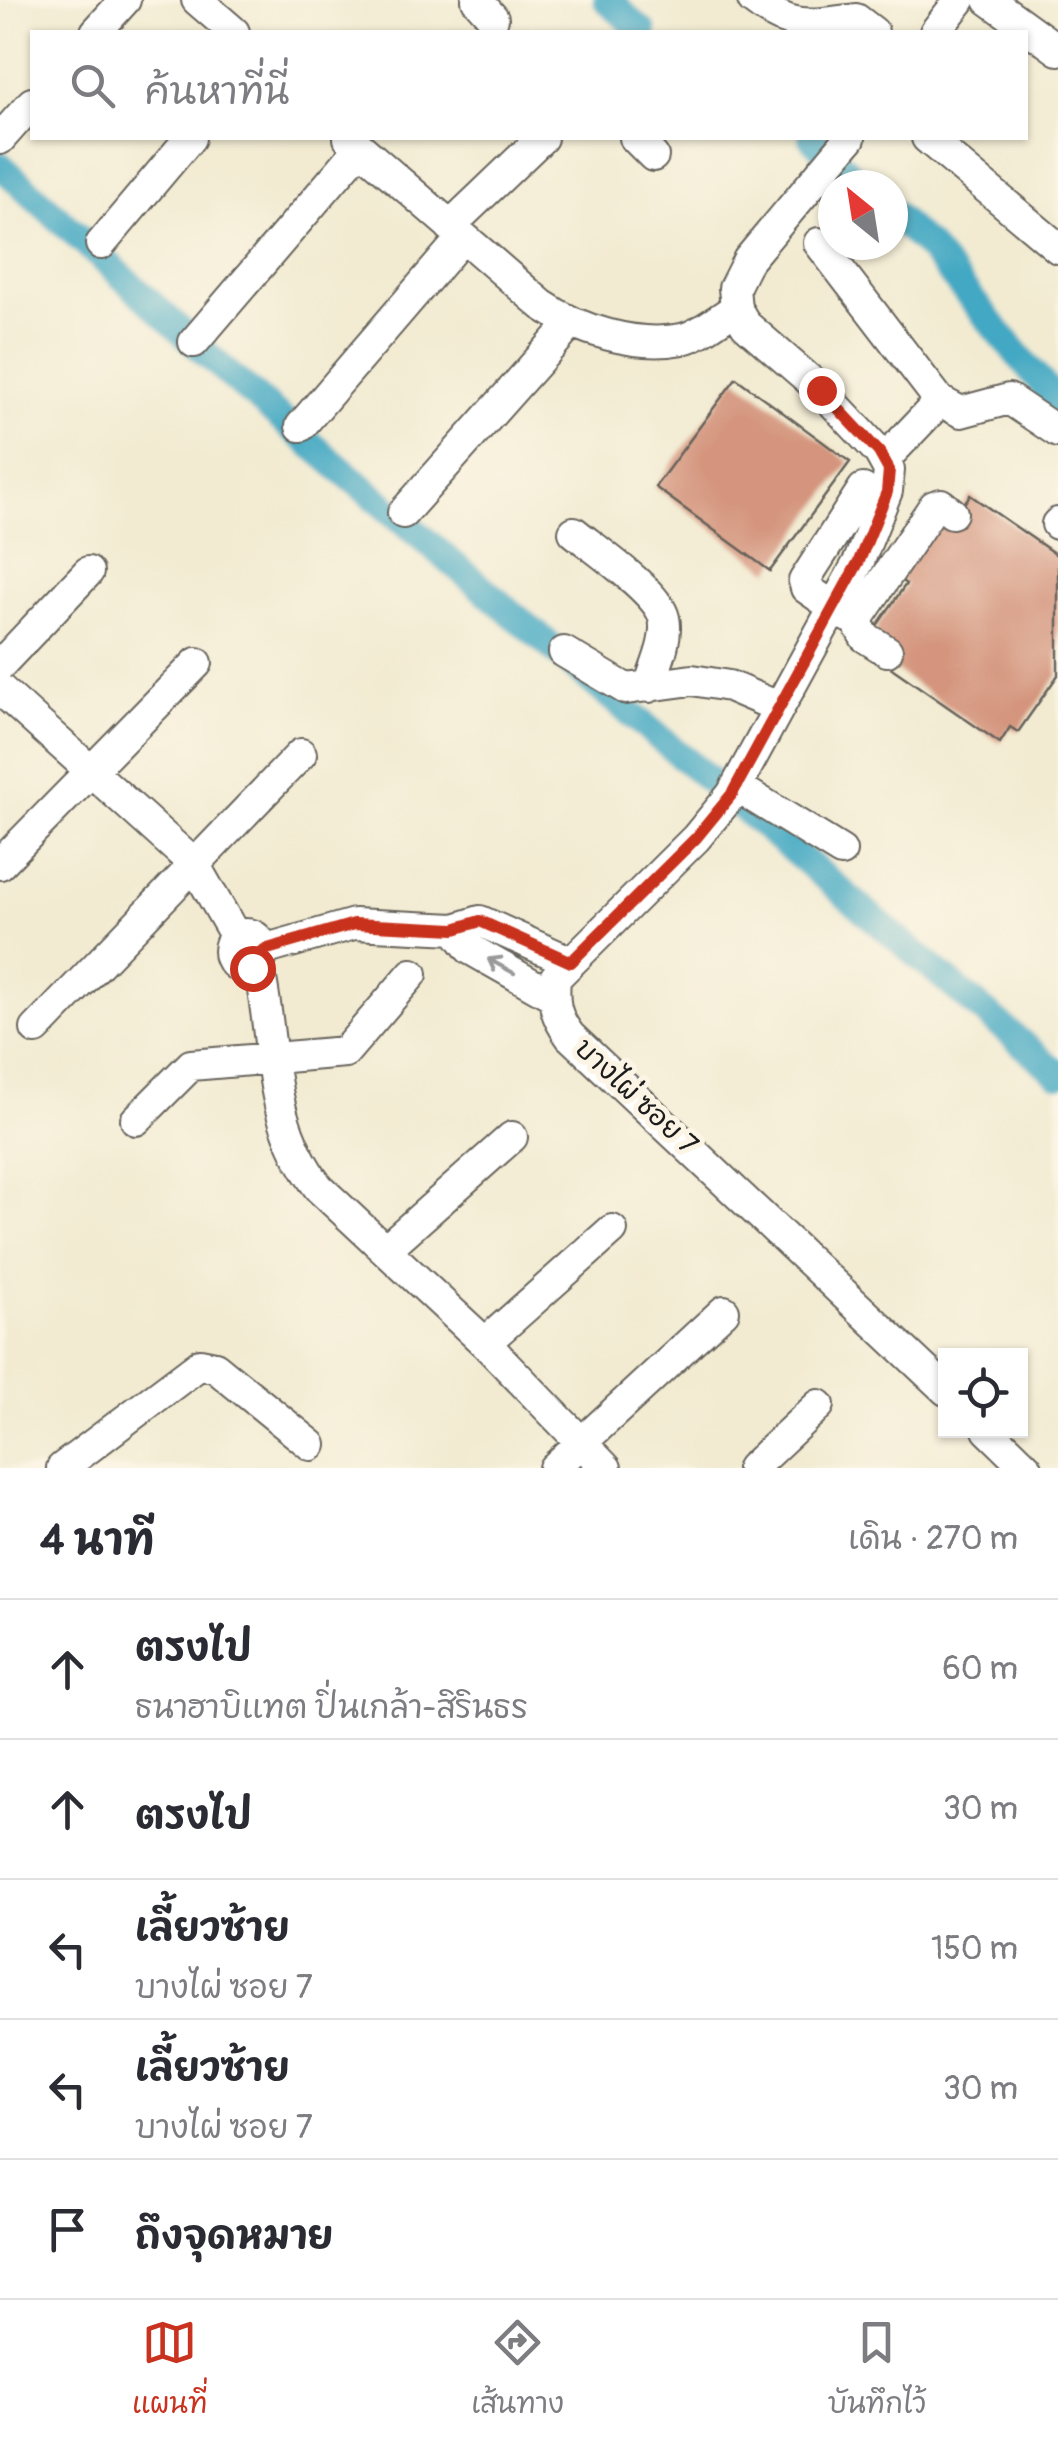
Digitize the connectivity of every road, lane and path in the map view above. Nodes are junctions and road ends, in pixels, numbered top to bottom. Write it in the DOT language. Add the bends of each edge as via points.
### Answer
graph roads {
  1 [pos="125,0"];
  2 [pos="753,0"];
  3 [pos="960,0"];
  4 [pos="989,0"];
  5 [pos="815,20"];
  6 [pos="98,30"];
  7 [pos="871,30"];
  8 [pos="937,30"];
  9 [pos="1058,50"];
  10 [pos="30,105"];
  11 [pos="0,139"];
  12 [pos="188,140"];
  13 [pos="540,140"];
  14 [pos="929,140"];
  15 [pos="355,143"];
  16 [pos="843,145"];
  17 [pos="456,231"];
  18 [pos="101,244"];
  19 [pos="1058,248"];
  20 [pos="832,260"];
  21 [pos="736,308"];
  22 [pos="570,325"];
  23 [pos="194,342"];
  24 [pos="940,401"];
  25 [pos="301,426"];
  26 [pos="1058,432"];
  27 [pos="884,460"];
  28 [pos="863,489"];
  29 [pos="403,513"];
  30 [pos="952,513"];
  31 [pos="574,532"];
  32 [pos="88,572"];
  33 [pos="844,615"];
  34 [pos="888,651"];
  35 [pos="564,652"];
  36 [pos="198,663"];
  37 [pos="0,665"];
  38 [pos="649,687"];
  39 [pos="0,689"];
  40 [pos="778,707"];
  41 [pos="301,754"];
  42 [pos="89,768"];
  43 [pos="730,797"];
  44 [pos="841,851"];
  45 [pos="0,864"];
  46 [pos="194,864"];
  47 [pos="455,929"];
  48 [pos="252,950"];
  49 [pos="571,962"];
  50 [pos="412,974"];
  51 [pos="554,996"];
  52 [pos="36,1029"];
  53 [pos="273,1060"];
  54 [pos="136,1120"];
  55 [pos="512,1137"];
  56 [pos="612,1230"];
  57 [pos="387,1248"];
  58 [pos="724,1311"];
  59 [pos="485,1343"];
  60 [pos="938,1382"];
  61 [pos="818,1405"];
  62 [pos="996,1438"];
  63 [pos="581,1442"];
  64 [pos="311,1445"];
  65 [pos="62,1468"];
  66 [pos="554,1468"];
  67 [pos="606,1468"];
  68 [pos="752,1468"];
  69 [pos="1027,1468"];
  1 -- 6 [label="street"];
  2 -- 5 [label="street" via="778,20"];
  3 -- 8 [label="street"];
  4 -- 9 [label="street"];
  5 -- 7 [label="street" via="856,19"];
  10 -- 11 [label="street"];
  12 -- 18 [label="street"];
  13 -- 17 [label="street"];
  14 -- 19 [label="street"];
  15 -- 17 [label="street"];
  15 -- 23 [label="street"];
  16 -- 21 [label="street" via="748,260 734,288"];
  17 -- 22 [label="street"];
  17 -- 25 [label="street"];
  20 -- 24 [label="street"];
  21 -- 22 [label="street" via="684,339"];
  21 -- 27 [label="street"];
  22 -- 29 [label="street"];
  24 -- 26 [label="street" via="961,412 1010,399"];
  24 -- 27 [label="street"];
  27 -- 33 [label="street" via="887,492"];
  28 -- 33 [label="street" via="804,581"];
  30 -- 33 [label="street" via="934,506"];
  31 -- 38 [label="street" via="664,616"];
  32 -- 37 [label="street"];
  33 -- 34 [label="street"];
  33 -- 40 [label="street"];
  35 -- 38 [label="street" via="626,688"];
  36 -- 42 [label="street"];
  38 -- 40 [label="street" via="692,680 729,686"];
  39 -- 42 [label="street"];
  40 -- 43 [label="street"];
  41 -- 46 [label="street"];
  42 -- 45 [label="street"];
  42 -- 46 [label="street"];
  43 -- 44 [label="street"];
  43 -- 49 [label="street"];
  46 -- 48 [label="street"];
  46 -- 52 [label="street"];
  47 -- 48 [label="street" via="354,924"];
  47 -- 49 [label="street" via="480,921"];
  51 -- 47 [label="street, one-way" via="470,949"];
  48 -- 53 [label="street" via="271,1021"];
  49 -- 51 [label="street" via="555,978"];
  50 -- 53 [label="street" via="345,1052"];
  51 -- 60 [label="street, บางไผ่ ซอย 7" via="556,1016 570,1036"];
  53 -- 54 [label="street" via="192,1065"];
  53 -- 57 [label="street" via="276,1102 296,1158"];
  55 -- 57 [label="street"];
  56 -- 59 [label="street"];
  57 -- 59 [label="street"];
  58 -- 63 [label="street"];
  59 -- 63 [label="street"];
  61 -- 68 [label="street"];
  62 -- 69 [label="street"];
  63 -- 66 [label="street"];
  63 -- 67 [label="street"];
  64 -- 65 [label="street" via="215,1368 200,1364"];
}
